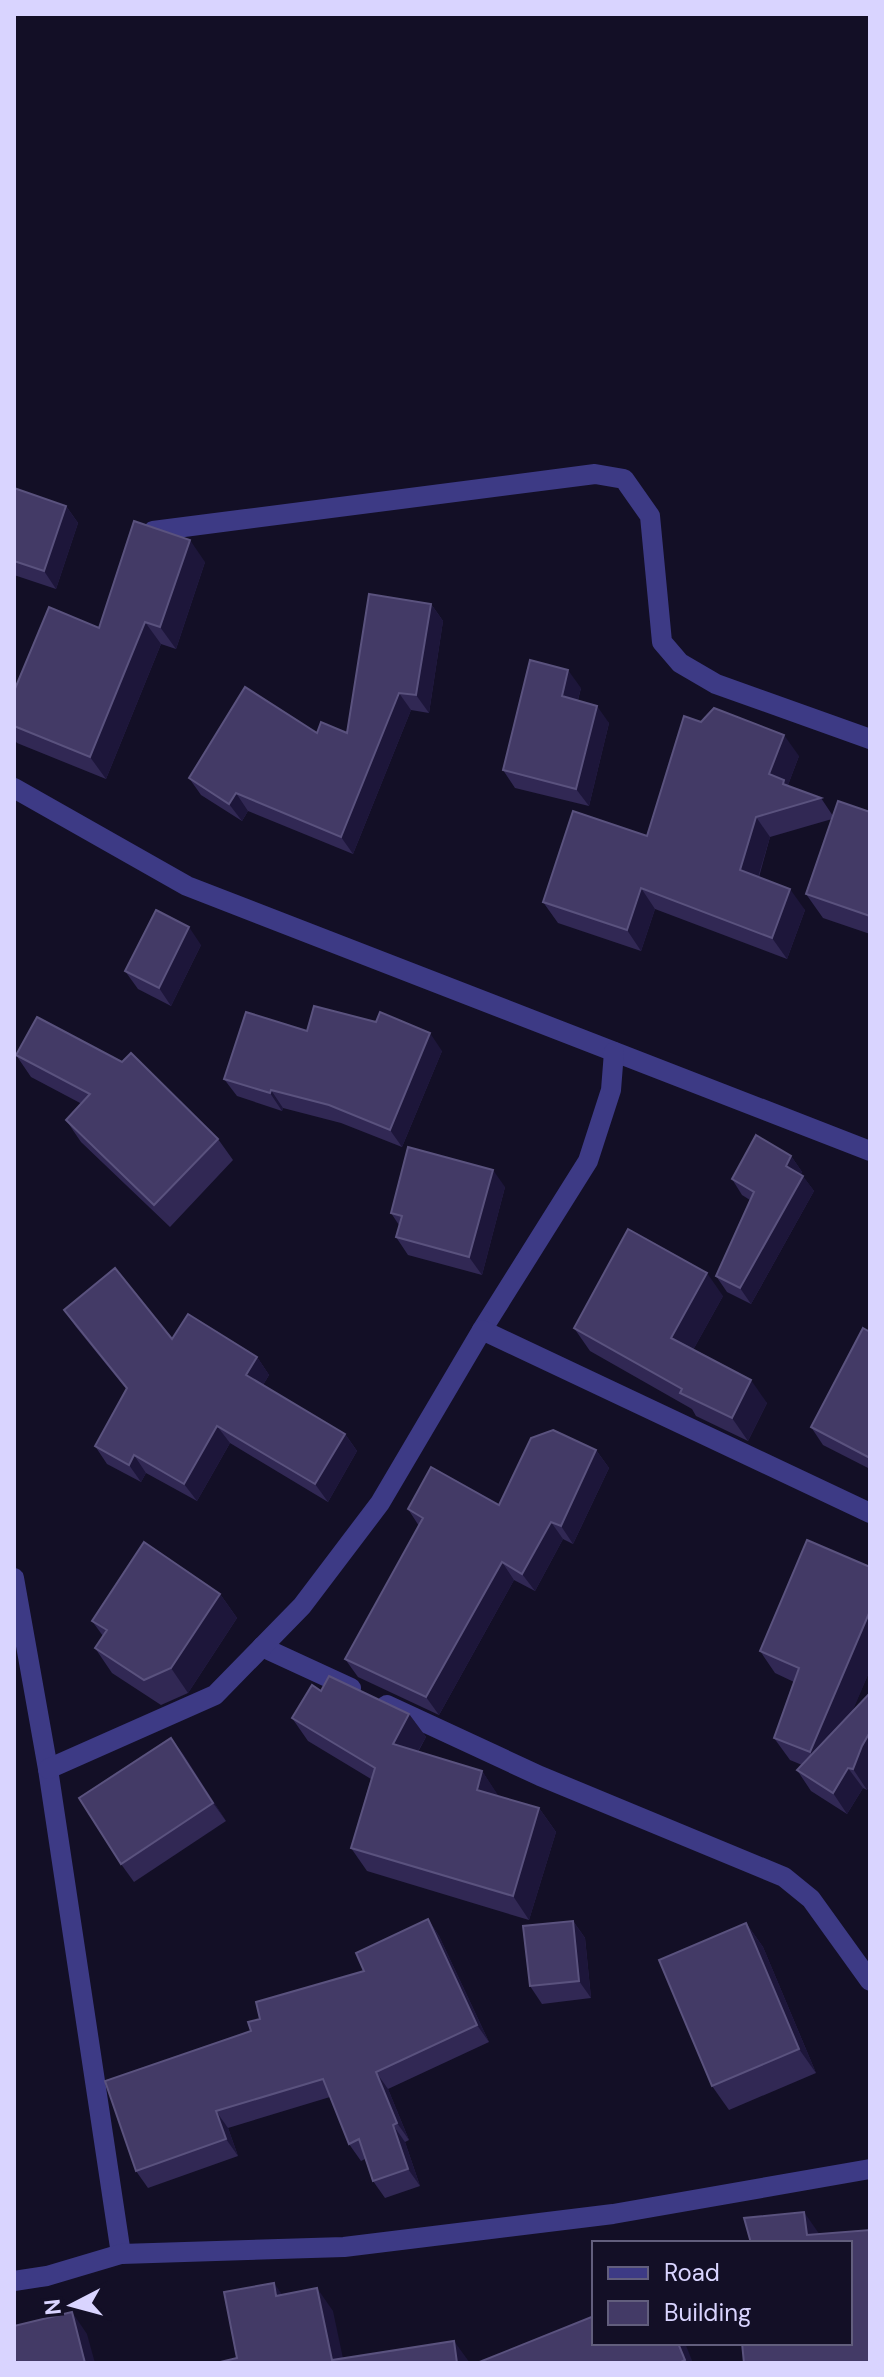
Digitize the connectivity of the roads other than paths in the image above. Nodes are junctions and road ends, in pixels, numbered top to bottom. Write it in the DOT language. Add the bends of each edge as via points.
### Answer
graph roads {
  1 [pos="153,531"];
  2 [pos="870,739"];
  3 [pos="14,788"];
  4 [pos="614,1052"];
  5 [pos="870,1151"];
  6 [pos="482,1330"];
  7 [pos="870,1513"];
  8 [pos="14,1578"];
  9 [pos="262,1647"];
  10 [pos="48,1769"];
  11 [pos="870,1981"];
  12 [pos="870,2169"];
  13 [pos="121,2254"];
  14 [pos="14,2281"];
  1 -- 2 [label="street" via="595,474 624,479 650,516 662,642 680,663 716,684"];
  3 -- 4 [label="street" via="187,886"];
  4 -- 5 [label="street"];
  4 -- 6 [label="street" via="611,1090 588,1161"];
  6 -- 7 [label="street"];
  6 -- 9 [label="street" via="380,1503 302,1606"];
  8 -- 10 [label="street"];
  9 -- 10 [label="street" via="215,1695"];
  9 -- 11 [label="street" via="540,1776 784,1877 811,1899"];
  10 -- 13 [label="street"];
  12 -- 13 [label="street" via="613,2214 344,2247"];
  13 -- 14 [label="street"];
}
